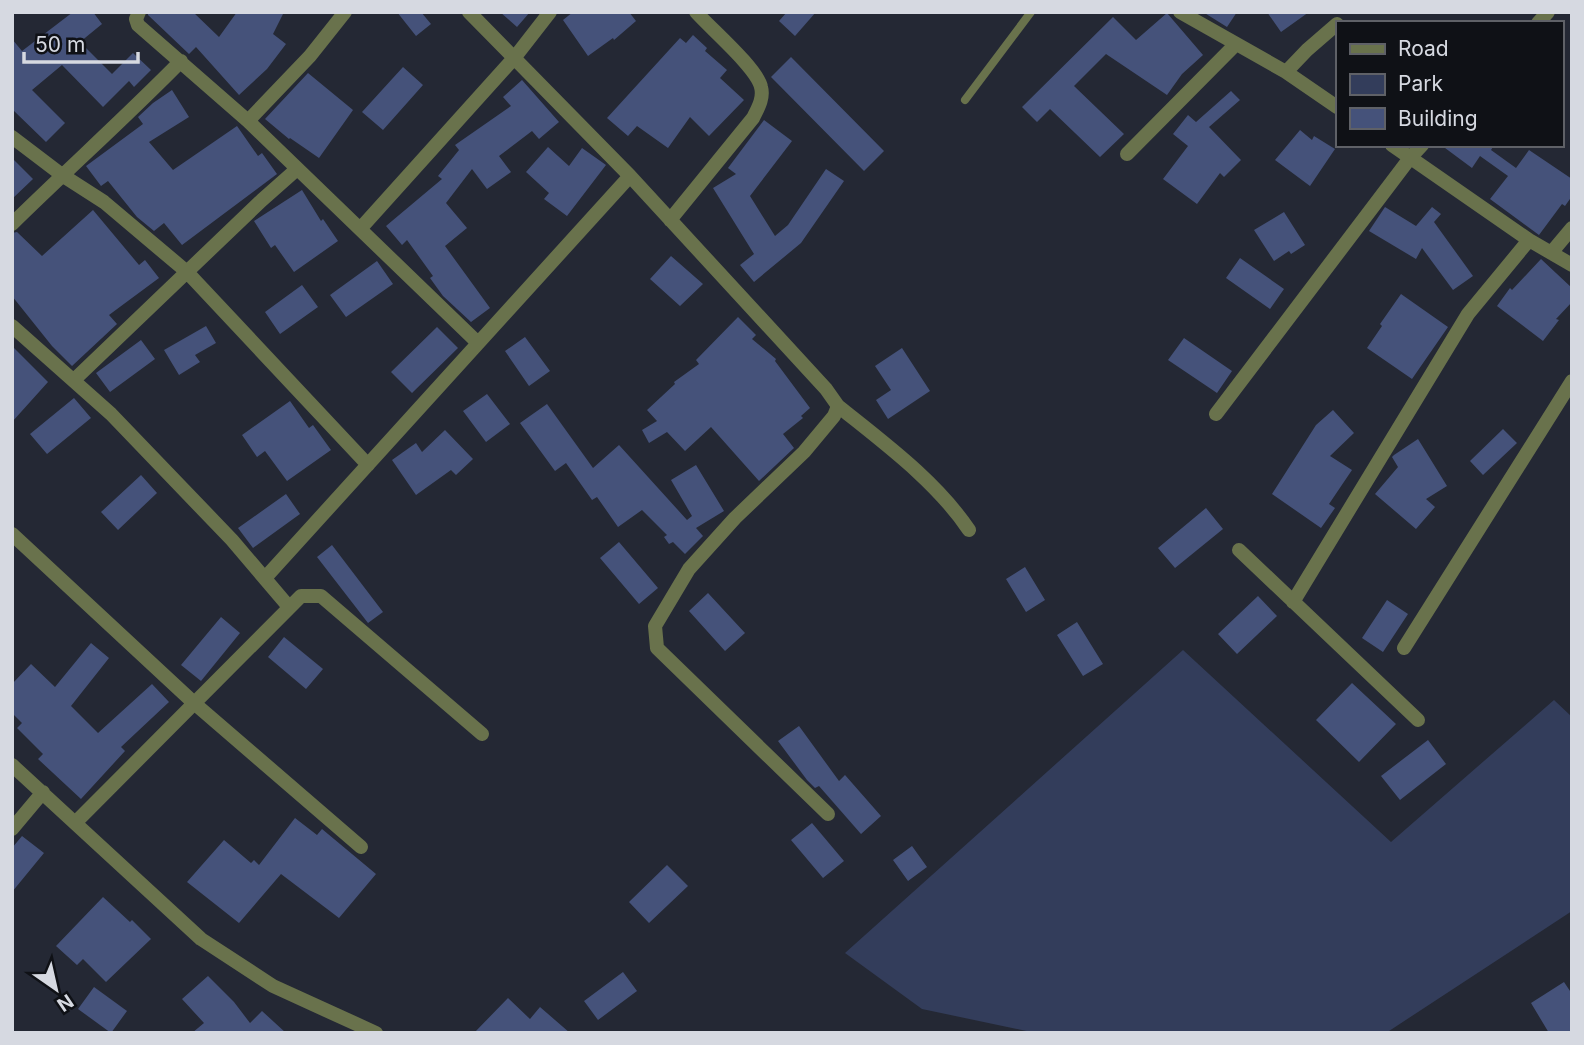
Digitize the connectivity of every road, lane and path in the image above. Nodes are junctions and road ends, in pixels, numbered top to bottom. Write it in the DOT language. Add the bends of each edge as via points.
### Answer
graph roads {
  1 [pos="139,12"];
  2 [pos="345,12"];
  3 [pos="469,12"];
  4 [pos="550,12"];
  5 [pos="696,12"];
  6 [pos="1031,12"];
  7 [pos="1180,12"];
  8 [pos="1336,25"];
  9 [pos="1236,44"];
  10 [pos="515,57"];
  11 [pos="181,61"];
  12 [pos="1286,72"];
  13 [pos="965,100"];
  14 [pos="1336,106"];
  15 [pos="248,121"];
  16 [pos="12,137"];
  17 [pos="1395,147"];
  18 [pos="1420,147"];
  19 [pos="1127,154"];
  20 [pos="1410,158"];
  21 [pos="297,169"];
  22 [pos="62,175"];
  23 [pos="630,176"];
  24 [pos="670,220"];
  25 [pos="12,224"];
  26 [pos="1572,228"];
  27 [pos="360,229"];
  28 [pos="1529,240"];
  29 [pos="1550,253"];
  30 [pos="1572,265"];
  31 [pos="187,272"];
  32 [pos="12,326"];
  33 [pos="477,342"];
  34 [pos="74,380"];
  35 [pos="1572,381"];
  36 [pos="838,406"];
  37 [pos="1216,414"];
  38 [pos="368,465"];
  39 [pos="969,530"];
  40 [pos="12,534"];
  41 [pos="1238,550"];
  42 [pos="265,578"];
  43 [pos="1293,602"];
  44 [pos="289,607"];
  45 [pos="1404,648"];
  46 [pos="194,703"];
  47 [pos="1418,720"];
  48 [pos="482,734"];
  49 [pos="12,765"];
  50 [pos="43,792"];
  51 [pos="828,814"];
  52 [pos="76,822"];
  53 [pos="12,829"];
  54 [pos="361,847"];
  55 [pos="376,1033"];
  1 -- 11 [label="street" via="138,25"];
  2 -- 15 [label="street"];
  3 -- 10 [label="street"];
  4 -- 10 [label="street"];
  5 -- 24 [label="street" via="751,70 761,86 761,100 753,118"];
  6 -- 13 [label="lane"];
  7 -- 9 [label="street"];
  8 -- 12 [label="street"];
  9 -- 12 [label="street"];
  9 -- 19 [label="street"];
  10 -- 23 [label="street"];
  10 -- 27 [label="street"];
  11 -- 15 [label="street"];
  11 -- 22 [label="street"];
  12 -- 14 [label="street"];
  15 -- 21 [label="street"];
  16 -- 22 [label="street"];
  17 -- 20 [label="street"];
  18 -- 20 [label="street"];
  20 -- 28 [label="street"];
  20 -- 37 [label="street"];
  21 -- 27 [label="street"];
  21 -- 31 [label="street"];
  22 -- 25 [label="street"];
  22 -- 31 [label="street" via="104,202"];
  23 -- 24 [label="street"];
  23 -- 33 [label="street"];
  24 -- 36 [label="street"];
  26 -- 29 [label="street"];
  27 -- 33 [label="street"];
  28 -- 29 [label="street"];
  28 -- 43 [label="street" via="1468,314"];
  29 -- 30 [label="street"];
  31 -- 34 [label="street"];
  31 -- 38 [label="street"];
  32 -- 34 [label="street"];
  33 -- 38 [label="street"];
  34 -- 42 [label="street" via="195,500"];
  35 -- 45 [label="street"];
  36 -- 39 [label="street" via="953,506"];
  36 -- 51 [label="street" via="804,452 735,517 689,569 655,626 657,648"];
  38 -- 42 [label="street"];
  40 -- 46 [label="street"];
  41 -- 43 [label="street"];
  42 -- 44 [label="street"];
  43 -- 47 [label="street"];
  44 -- 46 [label="street"];
  44 -- 48 [label="street" via="301,596 321,596"];
  46 -- 52 [label="street"];
  46 -- 54 [label="street"];
  49 -- 50 [label="street"];
  50 -- 52 [label="street"];
  50 -- 53 [label="street"];
  52 -- 55 [label="street" via="201,939 273,986"];
}
